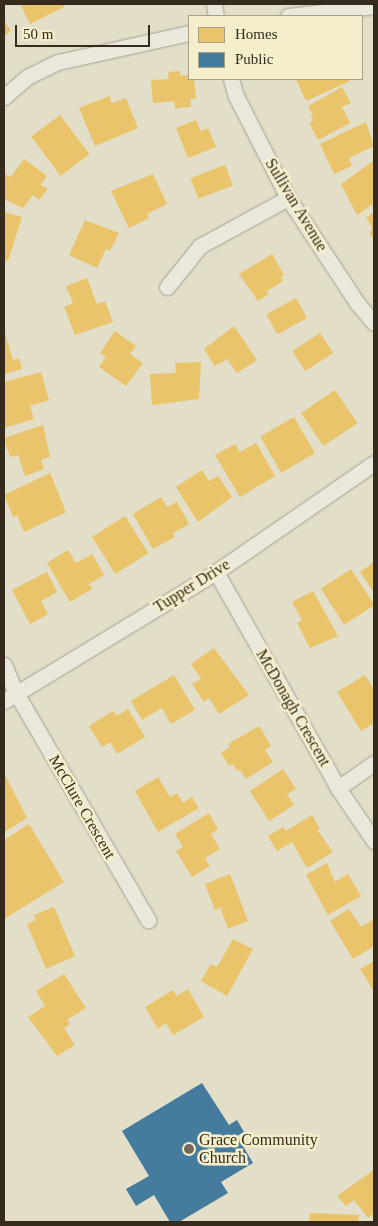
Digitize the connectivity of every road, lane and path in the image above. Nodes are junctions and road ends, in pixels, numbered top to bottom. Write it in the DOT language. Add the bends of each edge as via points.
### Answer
graph roads {
  1 [pos="374,6"];
  2 [pos="297,15"];
  3 [pos="188,33"];
  4 [pos="231,80"];
  5 [pos="4,97"];
  6 [pos="288,198"];
  7 [pos="167,287"];
  8 [pos="374,323"];
  9 [pos="374,462"];
  10 [pos="216,572"];
  11 [pos="4,665"];
  12 [pos="10,697"];
  13 [pos="374,764"];
  14 [pos="338,788"];
  15 [pos="374,841"];
  16 [pos="148,920"];
  1 -- 2 [label="street"];
  3 -- 5 [label="street" via="58,62 27,77"];
  4 -- 6 [label="street, Sullivan Avenue" via="236,96"];
  6 -- 7 [label="street" via="200,246"];
  6 -- 8 [label="street, Sullivan Avenue"];
  9 -- 10 [label="street, Tupper Drive"];
  10 -- 12 [label="street, Tupper Drive"];
  10 -- 14 [label="street, McDonagh Crescent"];
  11 -- 12 [label="street, McClure Crescent"];
  12 -- 16 [label="street, McClure Crescent"];
  13 -- 14 [label="street"];
  14 -- 15 [label="street, McDonagh Crescent"];
}
